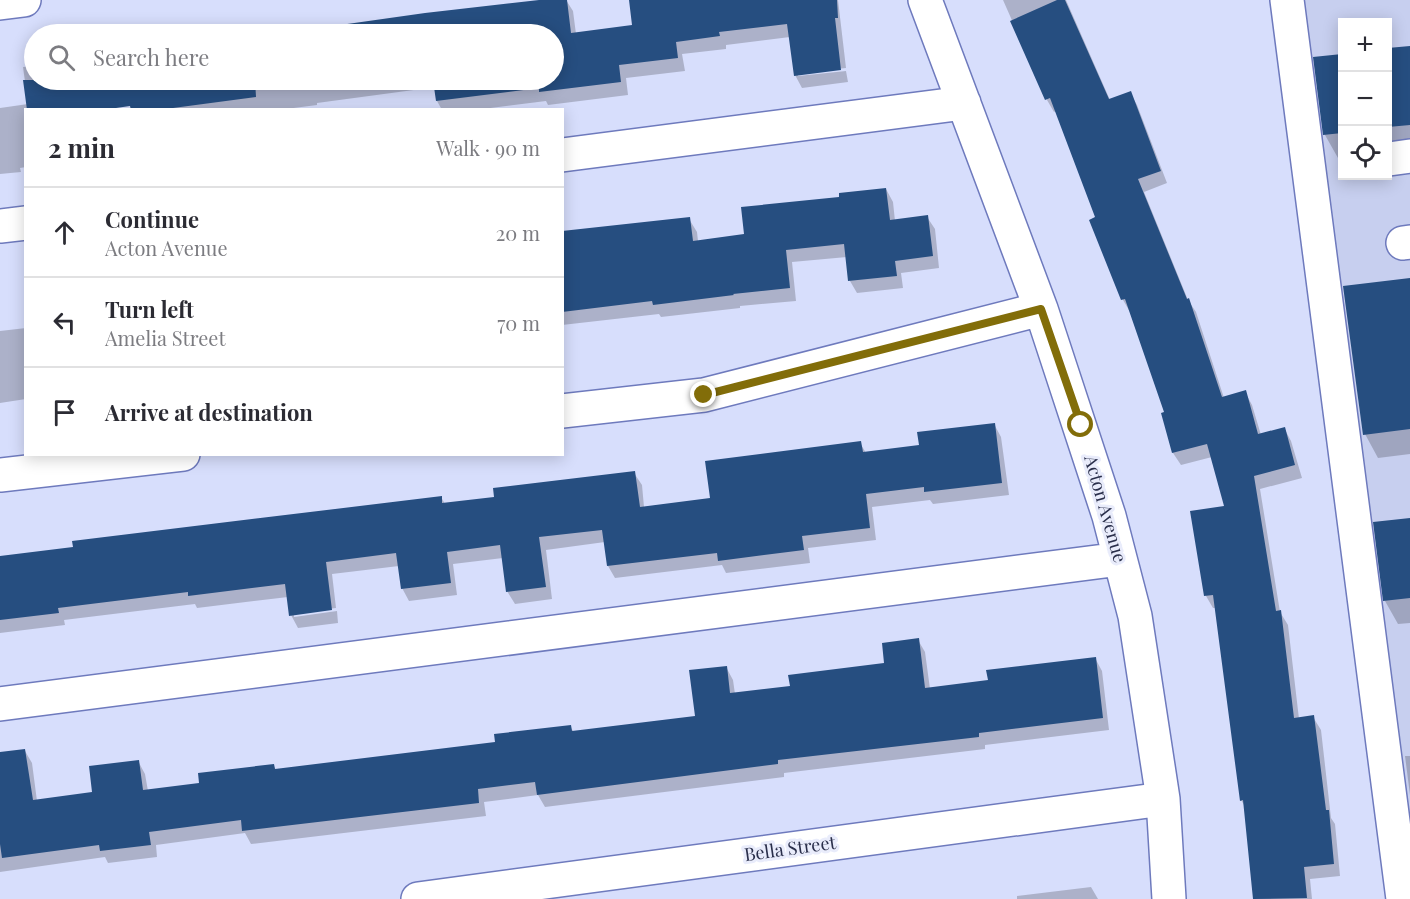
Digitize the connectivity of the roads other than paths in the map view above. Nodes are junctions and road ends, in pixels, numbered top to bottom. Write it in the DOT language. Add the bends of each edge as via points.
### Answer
graph roads {
  1 [pos="24,0"];
  2 [pos="924,0"];
  3 [pos="1287,0"];
  4 [pos="0,3"];
  5 [pos="964,104"];
  6 [pos="564,155"];
  7 [pos="24,223"];
  8 [pos="0,226"];
  9 [pos="1041,309"];
  10 [pos="564,411"];
  11 [pos="166,456"];
  12 [pos="0,476"];
  13 [pos="1120,559"];
  14 [pos="0,704"];
  15 [pos="1163,799"];
  16 [pos="418,899"];
  17 [pos="1169,899"];
  18 [pos="1403,899"];
  1 -- 4 [label="street"];
  2 -- 5 [label="street, Acton Avenue"];
  3 -- 18 [label="street"];
  5 -- 6 [label="street"];
  5 -- 9 [label="street, Acton Avenue"];
  7 -- 8 [label="street"];
  9 -- 10 [label="street" via="704,395"];
  9 -- 13 [label="street, Acton Avenue" via="1081,425"];
  11 -- 12 [label="street"];
  13 -- 14 [label="street"];
  13 -- 15 [label="street, Acton Avenue" via="1135,616"];
  15 -- 16 [label="street, Bella Street"];
  15 -- 17 [label="street, Acton Avenue"];
}
